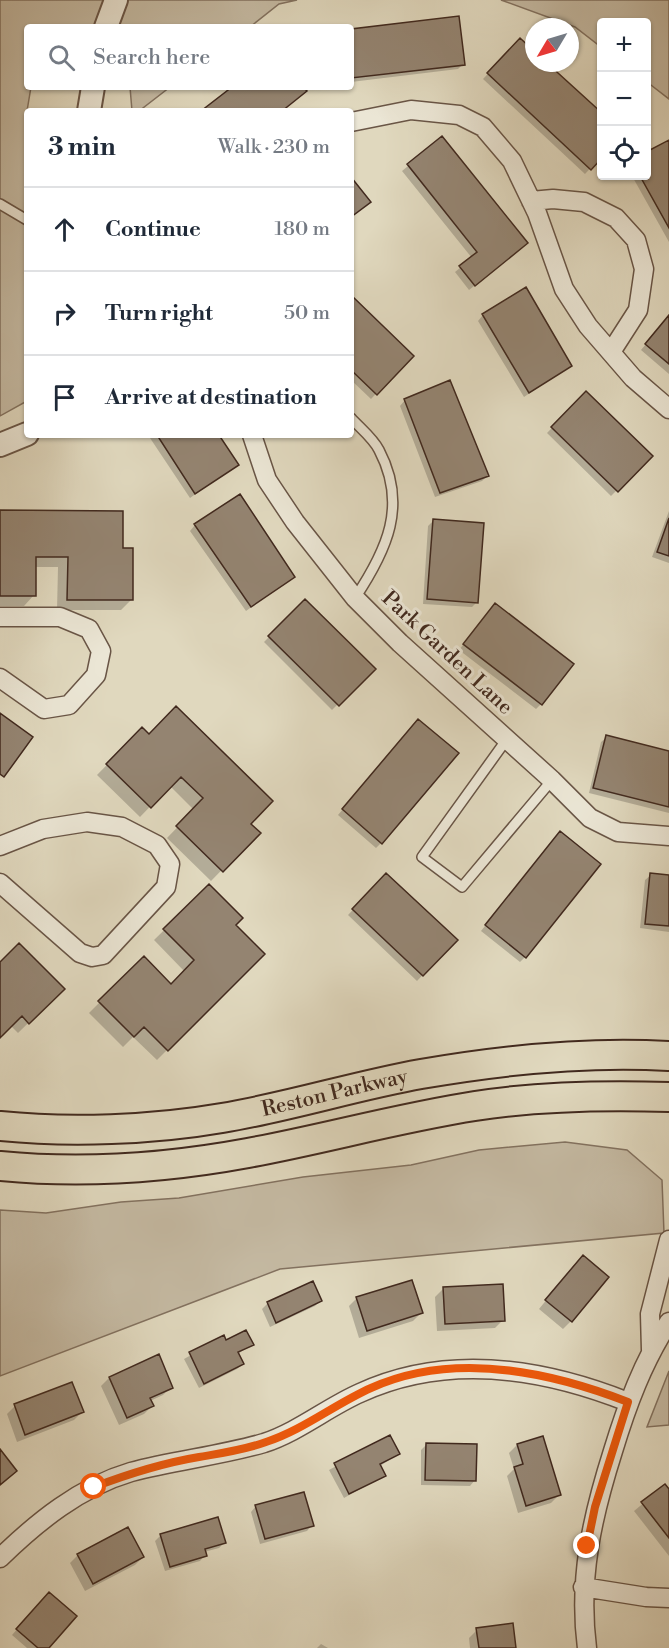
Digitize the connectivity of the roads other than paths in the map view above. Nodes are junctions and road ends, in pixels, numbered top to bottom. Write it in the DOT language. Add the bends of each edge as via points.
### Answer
graph roads {
  1 [pos="116,0"];
  2 [pos="107,24"];
  3 [pos="92,90"];
  4 [pos="90,108"];
  5 [pos="354,121"];
  6 [pos="531,201"];
  7 [pos="0,204"];
  8 [pos="24,218"];
  9 [pos="611,352"];
  10 [pos="669,409"];
  11 [pos="354,421"];
  12 [pos="24,435"];
  13 [pos="253,438"];
  14 [pos="0,445"];
  15 [pos="355,597"];
  16 [pos="0,617"];
  17 [pos="0,678"];
  18 [pos="507,739"];
  19 [pos="552,780"];
  20 [pos="669,836"];
  21 [pos="0,846"];
  22 [pos="0,883"];
  23 [pos="669,1056"];
  24 [pos="669,1097"];
  25 [pos="0,1126"];
  26 [pos="0,1166"];
  27 [pos="669,1240"];
  28 [pos="669,1322"];
  29 [pos="651,1350"];
  30 [pos="628,1402"];
  31 [pos="0,1558"];
  32 [pos="583,1587"];
  33 [pos="669,1598"];
  34 [pos="587,1648"];
  1 -- 2 [label="street"];
  3 -- 4 [label="street"];
  5 -- 6 [label="street" via="411,110 459,116 483,127 512,161"];
  6 -- 9 [label="street" via="564,289"];
  6 -- 9 [label="street" via="584,202 616,218 636,240 644,269 638,309"];
  7 -- 8 [label="lane"];
  9 -- 10 [label="street" via="633,378"];
  11 -- 15 [label="lane" via="378,449 394,495 388,541"];
  12 -- 14 [label="street"];
  13 -- 15 [label="street, Park Garden Lane" via="267,480"];
  15 -- 18 [label="street, Park Garden Lane"];
  16 -- 17 [label="street" via="60,617 89,629 101,651 96,675 69,705 45,709"];
  18 -- 19 [label="street, Park Garden Lane"];
  18 -- 19 [label="lane" via="422,857 462,887"];
  19 -- 20 [label="street, Park Garden Lane" via="590,818 618,832"];
  21 -- 22 [label="street" via="43,829 87,822 122,827 157,844 170,864 166,887 103,955 92,957 80,953"];
  23 -- 25 [label="main road, Reston Parkway" via="595,1054 465,1067 220,1119 92,1129"];
  24 -- 26 [label="main road, Reston Parkway" via="578,1096 476,1106 248,1153 164,1165 100,1170"];
  27 -- 29 [label="street" via="650,1314"];
  28 -- 29 [label="street"];
  29 -- 30 [label="street"];
  30 -- 31 [label="street" via="562,1378 522,1372 476,1369 412,1375 339,1402 268,1442 130,1473 94,1487 58,1508"];
  30 -- 32 [label="street" via="595,1507"];
  32 -- 33 [label="street"];
  32 -- 34 [label="street"];
}
